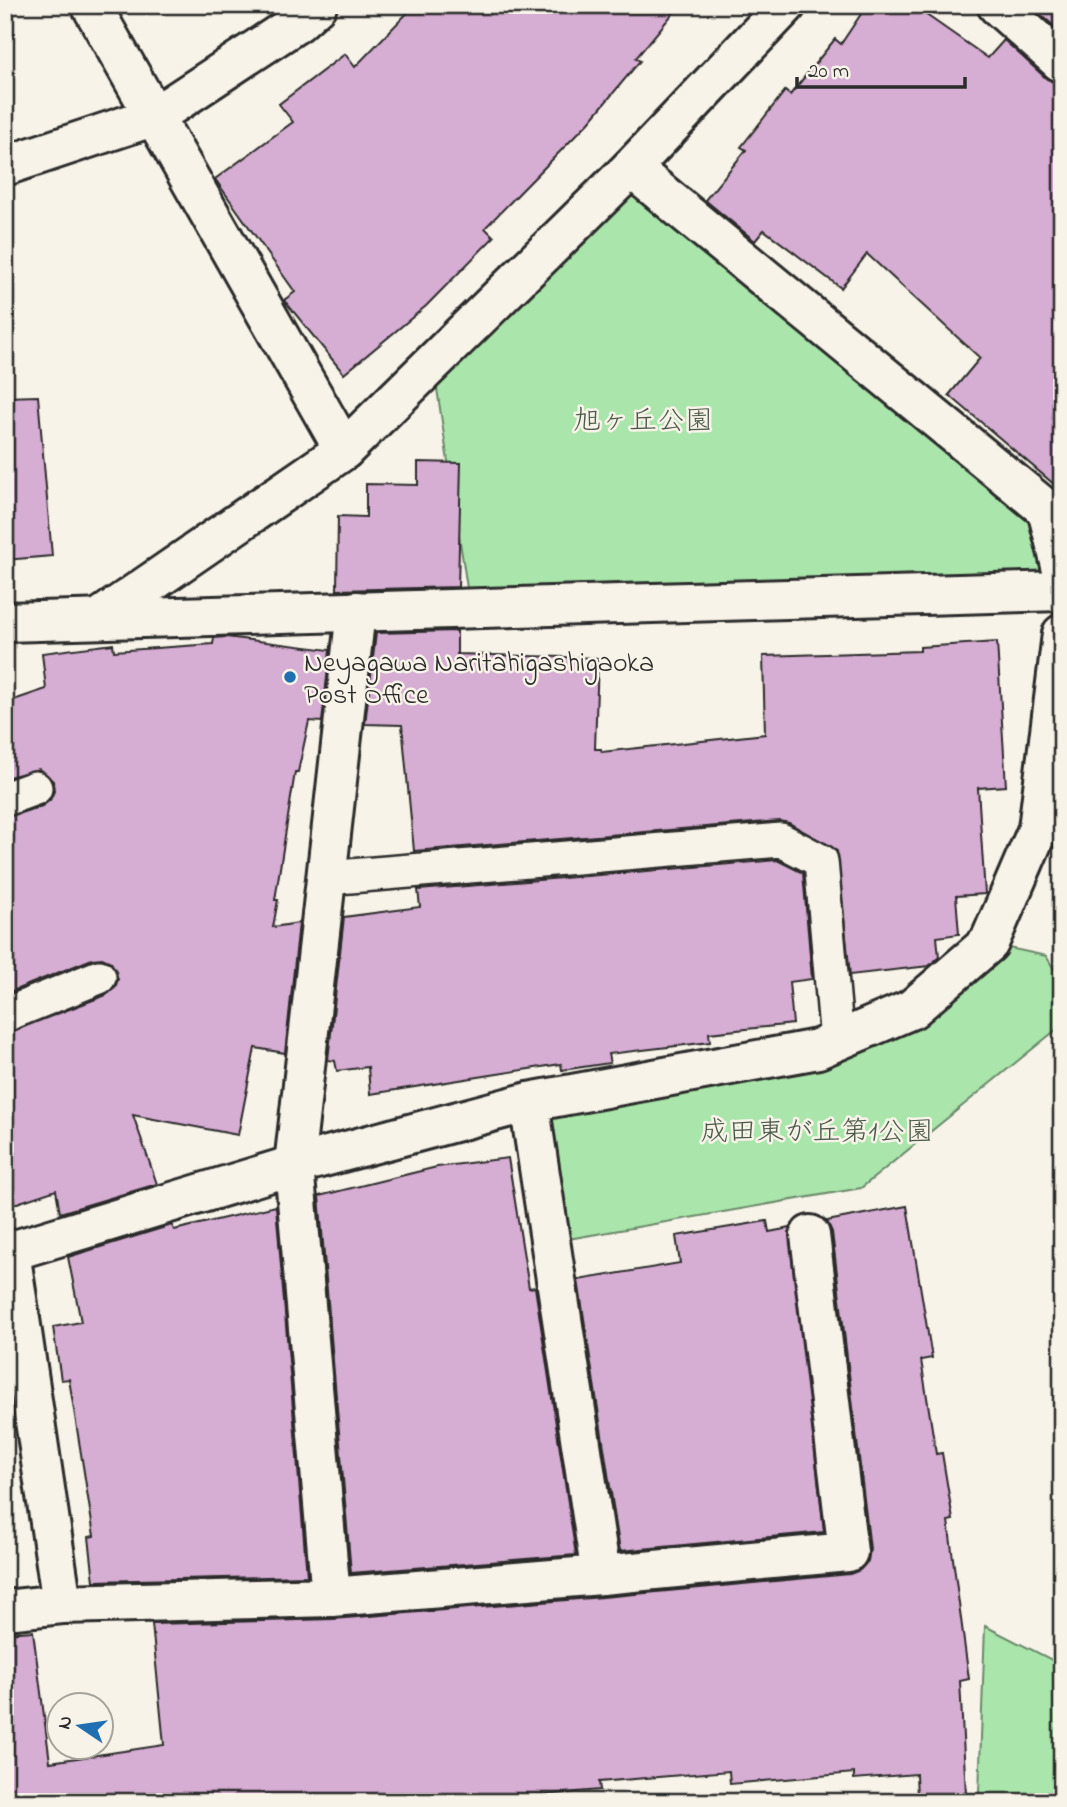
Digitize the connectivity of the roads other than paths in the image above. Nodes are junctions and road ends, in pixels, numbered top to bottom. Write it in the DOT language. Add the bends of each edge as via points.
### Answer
graph roads {
  1 [pos="91,5"];
  2 [pos="317,5"];
  3 [pos="786,5"];
  4 [pos="997,5"];
  5 [pos="1062,63"];
  6 [pos="155,116"];
  7 [pos="5,166"];
  8 [pos="631,168"];
  9 [pos="344,450"];
  10 [pos="1062,570"];
  11 [pos="1062,591"];
  12 [pos="356,611"];
  13 [pos="100,618"];
  14 [pos="5,622"];
  15 [pos="1062,634"];
  16 [pos="326,878"];
  17 [pos="99,977"];
  18 [pos="5,1015"];
  19 [pos="837,1041"];
  20 [pos="529,1102"];
  21 [pos="294,1166"];
  22 [pos="810,1235"];
  23 [pos="8,1252"];
  24 [pos="601,1576"];
  25 [pos="331,1597"];
  26 [pos="62,1604"];
  27 [pos="5,1610"];
  1 -- 6 [label="street"];
  2 -- 6 [label="street"];
  3 -- 8 [label="street"];
  4 -- 5 [label="street"];
  6 -- 7 [label="street"];
  6 -- 9 [label="street"];
  8 -- 9 [label="street"];
  8 -- 10 [label="street" via="1047,510"];
  9 -- 13 [label="street"];
  11 -- 12 [label="street"];
  12 -- 13 [label="street"];
  12 -- 16 [label="street"];
  13 -- 14 [label="street"];
  15 -- 19 [label="street" via="1038,829 989,943 912,1009"];
  16 -- 19 [label="lane" via="781,840 821,861"];
  16 -- 21 [label="street"];
  17 -- 18 [label="lane"];
  19 -- 20 [label="street" via="818,1049"];
  20 -- 21 [label="street"];
  20 -- 24 [label="street"];
  21 -- 23 [label="street"];
  21 -- 25 [label="street"];
  22 -- 24 [label="street" via="848,1552"];
  23 -- 26 [label="street"];
  24 -- 25 [label="street"];
  25 -- 26 [label="street"];
  26 -- 27 [label="street"];
}
